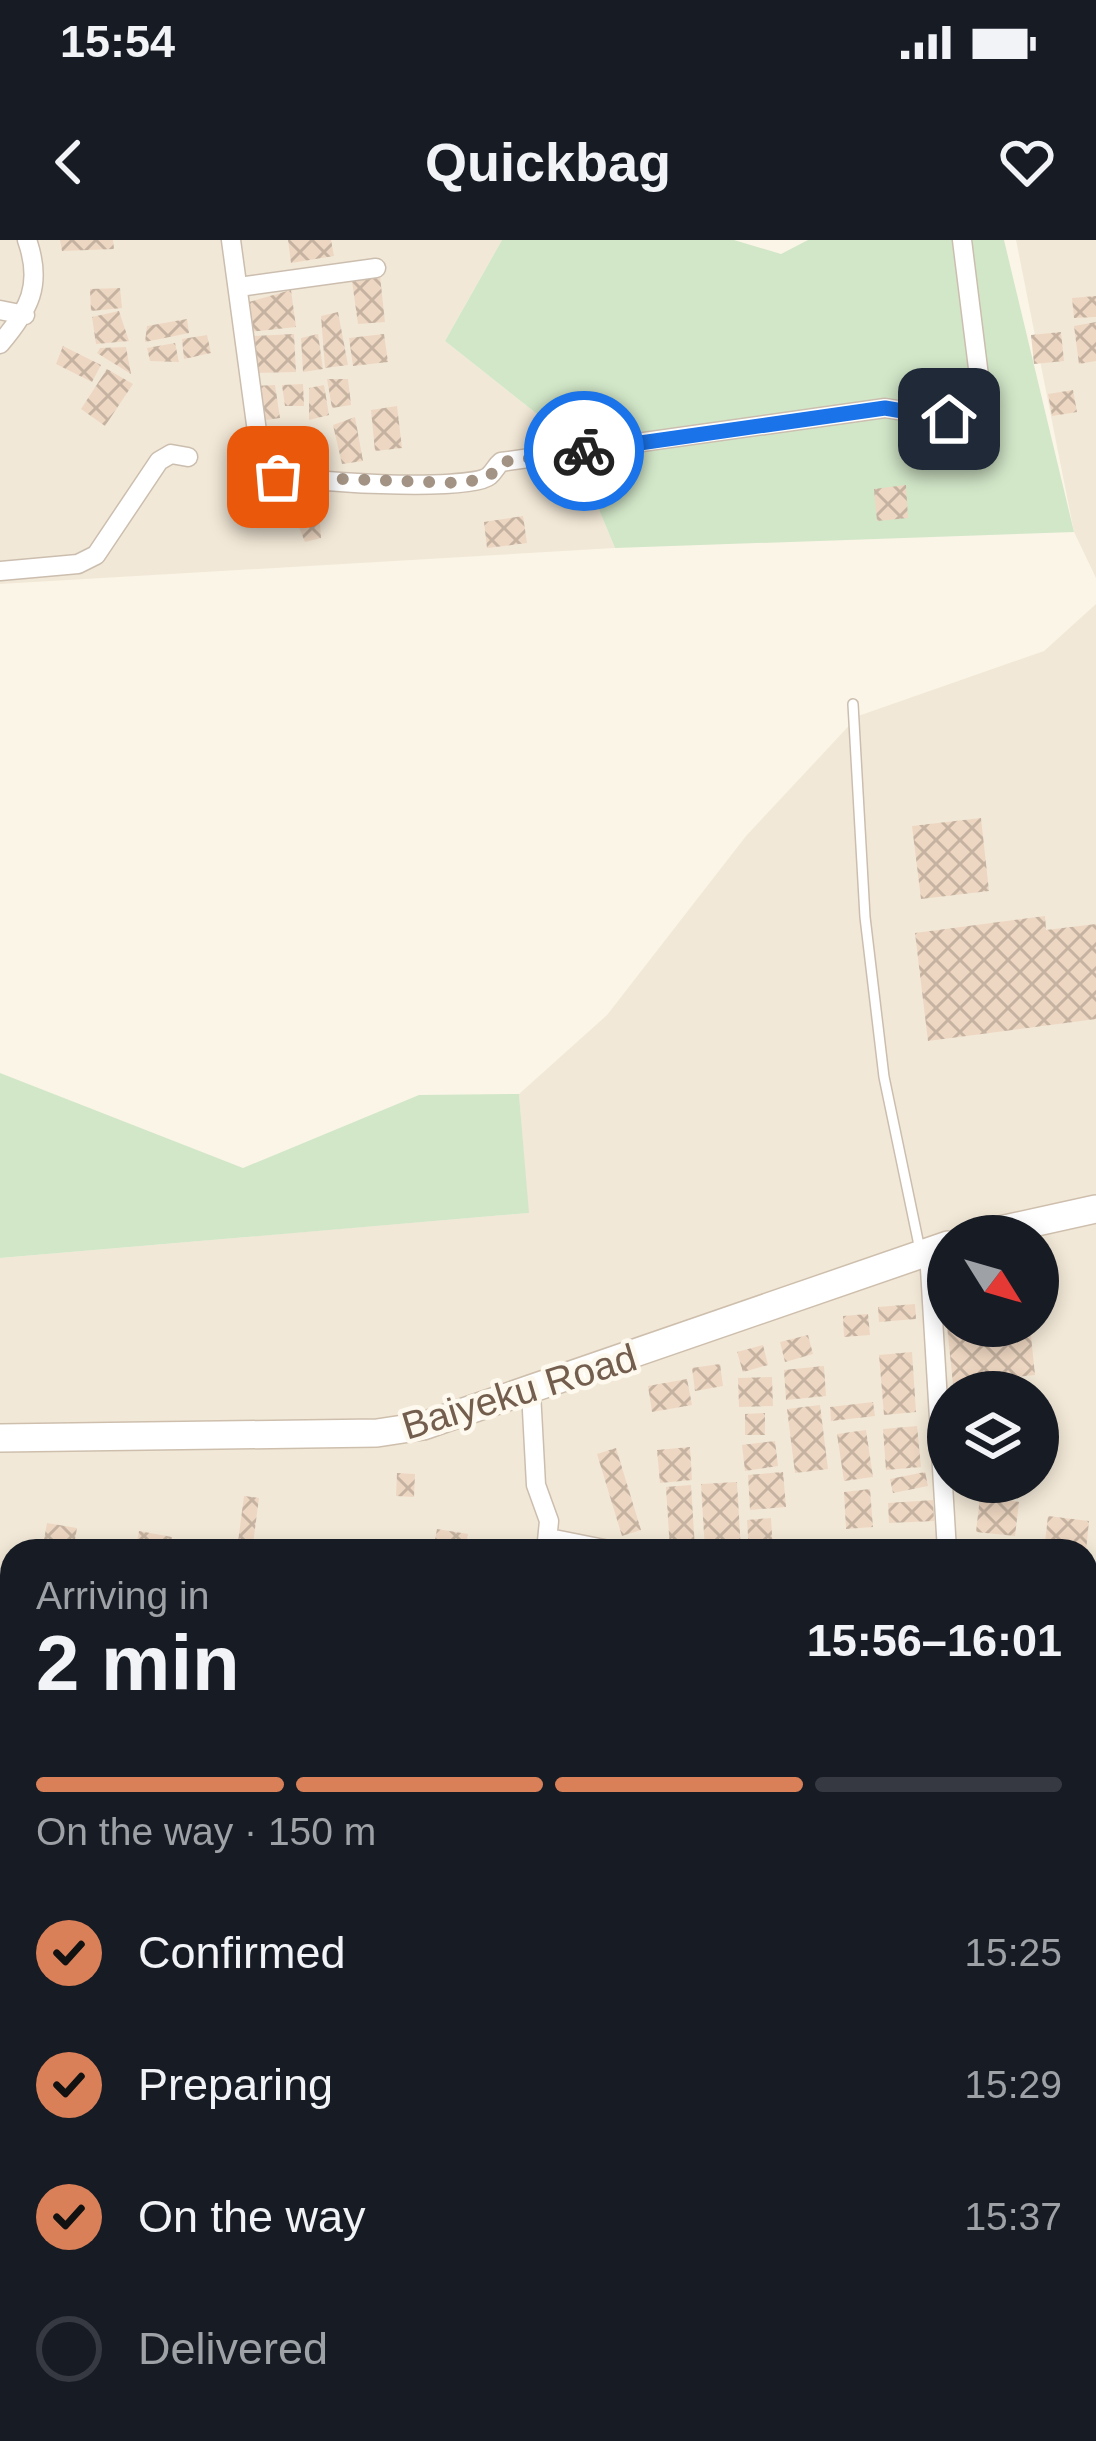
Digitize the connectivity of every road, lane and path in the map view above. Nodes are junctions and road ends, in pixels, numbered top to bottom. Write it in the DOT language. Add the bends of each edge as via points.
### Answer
graph roads {
  1 [pos="27,240"];
  2 [pos="231,240"];
  3 [pos="962,240"];
  4 [pos="376,268"];
  5 [pos="239,287"];
  6 [pos="0,310"];
  7 [pos="25,315"];
  8 [pos="0,344"];
  9 [pos="188,457"];
  10 [pos="0,571"];
  11 [pos="854,704"];
  12 [pos="1096,1209"];
  13 [pos="1059,1217"];
  14 [pos="927,1230"];
  15 [pos="927,1253"];
  16 [pos="937,1347"];
  17 [pos="531,1392"];
  18 [pos="0,1438"];
  19 [pos="547,1539"];
  20 [pos="946,1539"];
  1 -- 7 [label="street" via="35,267"];
  2 -- 5 [label="street"];
  3 -- 5 [label="street" via="985,424 885,408 501,462 489,477 462,483 269,472 261,461"];
  4 -- 5 [label="street"];
  6 -- 7 [label="street"];
  7 -- 8 [label="street"];
  9 -- 10 [label="street" via="159,461 96,555"];
  11 -- 14 [label="lane" via="865,917 884,1077"];
  12 -- 13 [label="main road"];
  15 -- 17 [label="main road, Baiyeku Road"];
  16 -- 20 [label="street"];
  17 -- 18 [label="main road, Baiyeku Road" via="377,1433"];
  17 -- 19 [label="street"];
}
